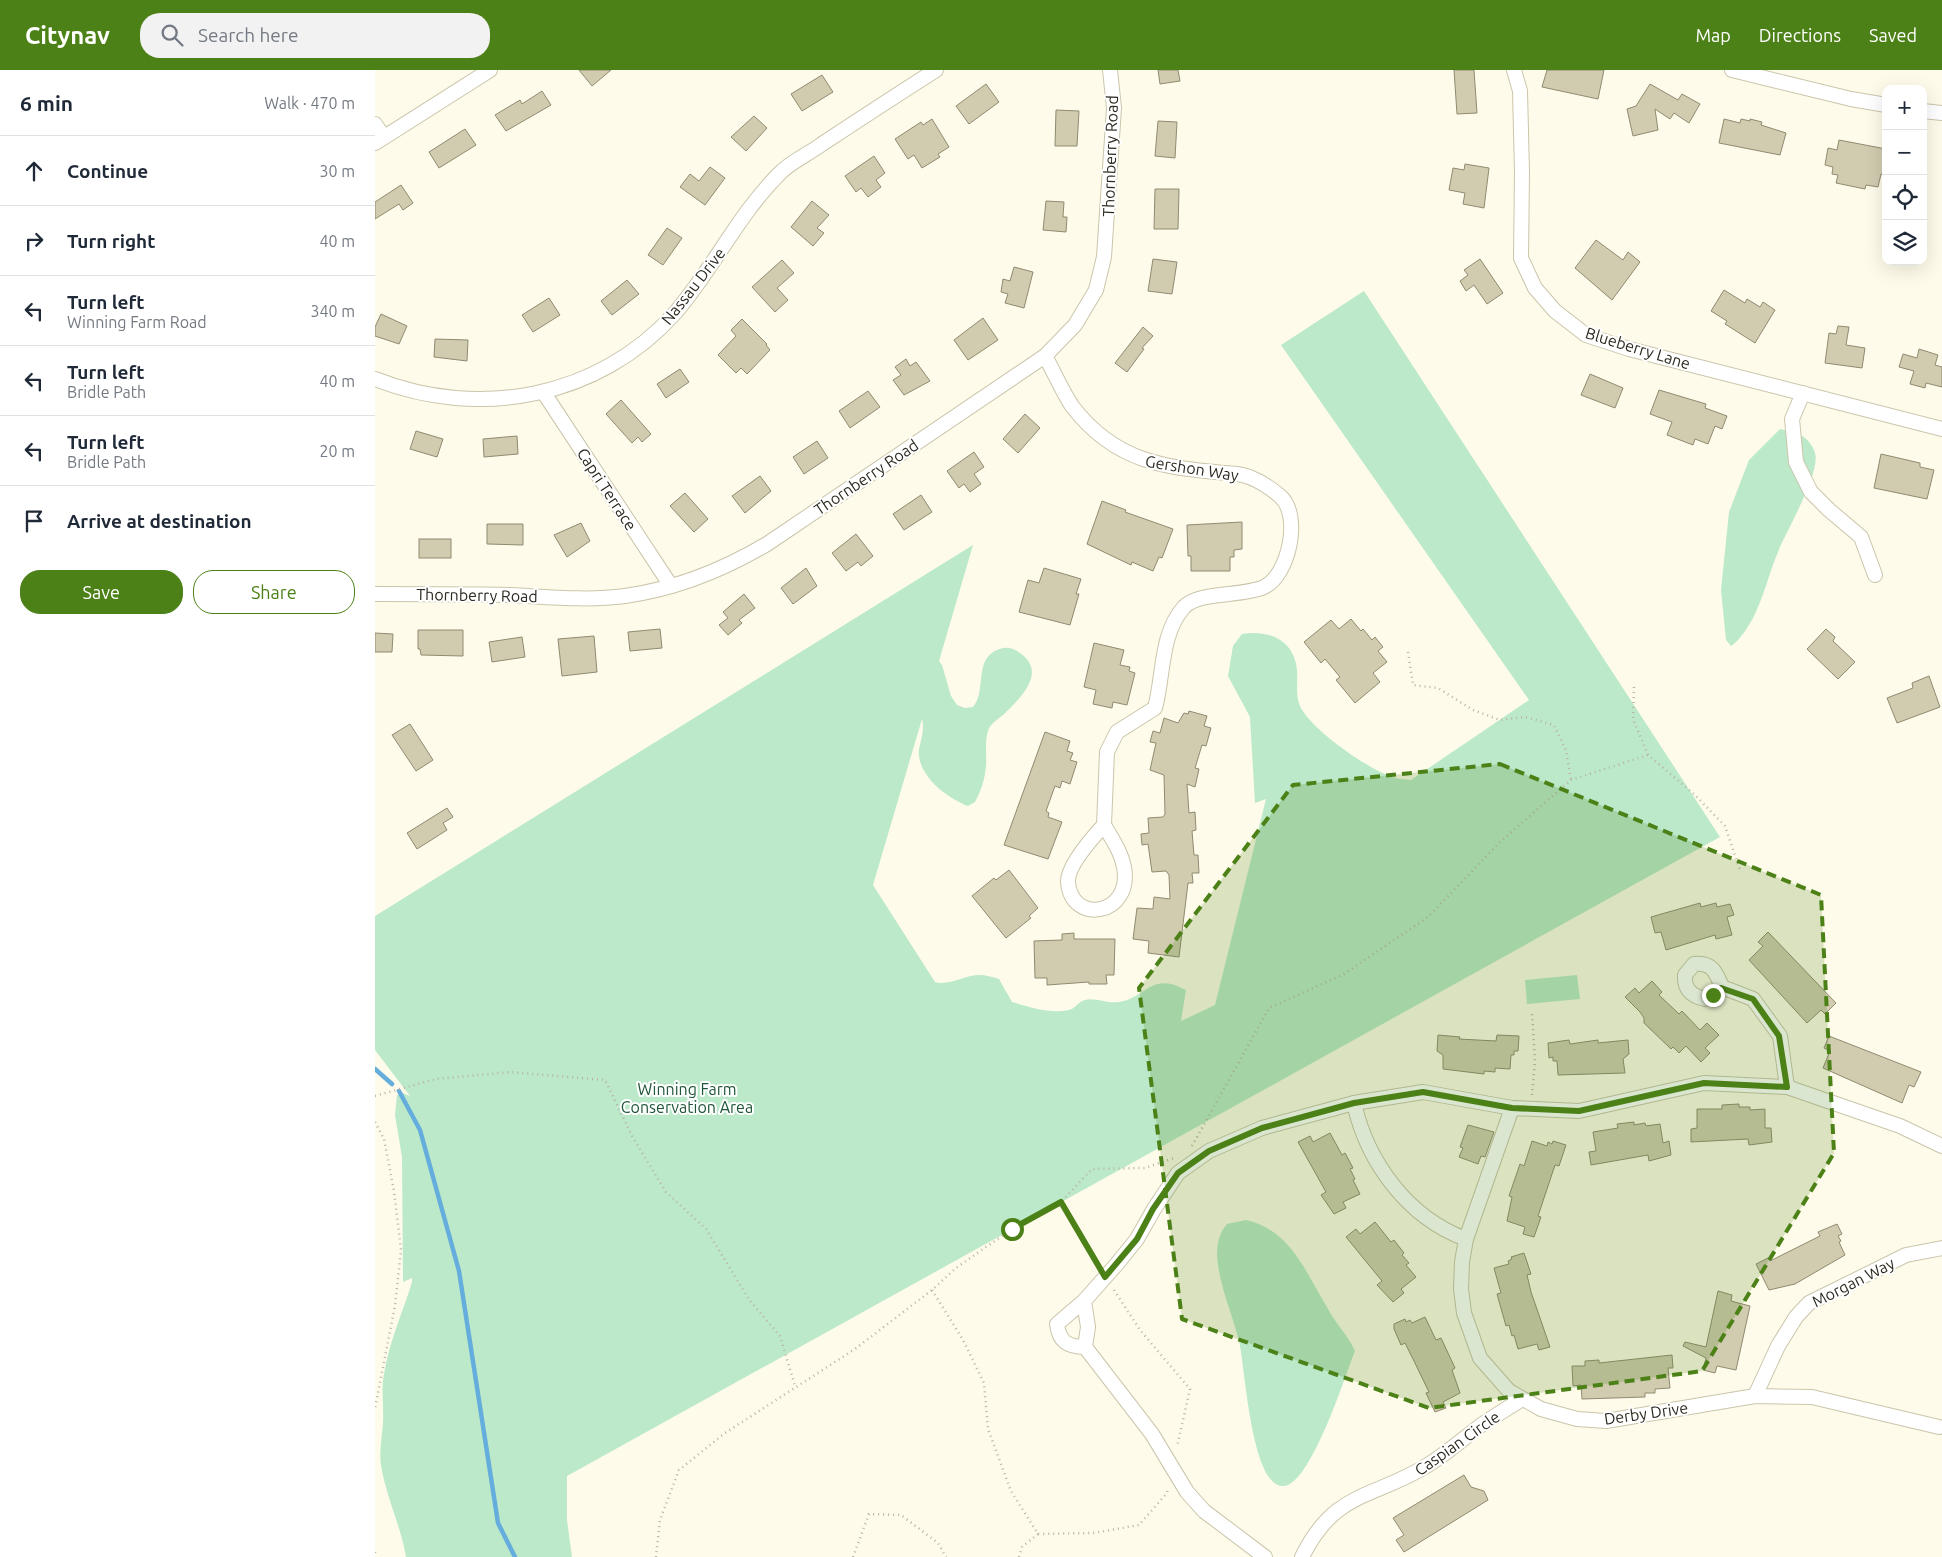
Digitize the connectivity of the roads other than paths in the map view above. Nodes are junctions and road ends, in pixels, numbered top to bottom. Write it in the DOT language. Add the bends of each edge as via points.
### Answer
graph roads {
  1 [pos="490,70"];
  2 [pos="936,70"];
  3 [pos="1110,70"];
  4 [pos="1514,70"];
  5 [pos="1732,70"];
  6 [pos="1882,104"];
  7 [pos="1927,111"];
  8 [pos="1942,113"];
  9 [pos="375,124"];
  10 [pos="379,140"];
  11 [pos="1045,356"];
  12 [pos="375,379"];
  13 [pos="544,393"];
  14 [pos="1803,393"];
  15 [pos="1942,429"];
  16 [pos="1875,575"];
  17 [pos="671,586"];
  18 [pos="375,594"];
  19 [pos="1104,825"];
  20 [pos="1721,988"];
  21 [pos="1787,1087"];
  22 [pos="1354,1103"];
  23 [pos="1512,1108"];
  24 [pos="1942,1146"];
  25 [pos="1466,1240"];
  26 [pos="1942,1248"];
  27 [pos="1084,1301"];
  28 [pos="1085,1347"];
  29 [pos="1755,1396"];
  30 [pos="1522,1399"];
  31 [pos="1939,1427"];
  32 [pos="1265,1557"];
  33 [pos="1302,1557"];
  1 -- 10 [label="street"];
  2 -- 13 [label="street, Nassau Drive" via="780,172 758,197 695,287 653,336 600,370"];
  3 -- 11 [label="street, Thornberry Road" via="1114,108 1102,265 1096,290 1075,325"];
  4 -- 14 [label="street, Blueberry Lane" via="1520,92 1521,258 1535,288 1555,311 1586,335"];
  5 -- 6 [label="street"];
  7 -- 8 [label="street"];
  9 -- 10 [label="street"];
  11 -- 17 [label="street, Thornberry Road" via="767,544 740,560"];
  11 -- 19 [label="street, Gershon Way" via="1071,404 1089,425 1115,446 1138,459 1177,468 1242,475 1265,483 1283,499 1290,518 1291,542 1283,567 1266,586 1242,594 1211,596 1194,602 1186,606 1172,624 1155,708 1117,732 1107,752"];
  12 -- 13 [label="street, Nassau Drive" via="407,390 454,399 508,399"];
  13 -- 17 [label="street, Capri Terrace"];
  14 -- 15 [label="street, Blueberry Lane"];
  14 -- 16 [label="street" via="1793,419 1796,462 1811,492 1861,537"];
  17 -- 18 [label="street, Thornberry Road" via="599,598"];
  19 -- 19 [label="street" via="1072,867 1068,882 1073,899 1084,908 1096,910 1110,906 1120,897 1124,884 1119,851"];
  20 -- 21 [label="street" via="1753,999 1779,1036"];
  21 -- 23 [label="street" via="1704,1083 1579,1111"];
  21 -- 24 [label="street" via="1900,1126"];
  22 -- 23 [label="street" via="1423,1092"];
  22 -- 25 [label="street" via="1360,1128 1383,1174 1409,1202 1435,1223"];
  22 -- 27 [label="street" via="1262,1128 1209,1151 1178,1173 1137,1239"];
  23 -- 25 [label="street, Derby Drive"];
  25 -- 30 [label="street, Derby Drive" via="1461,1262 1461,1289 1471,1336 1480,1358 1509,1391"];
  26 -- 29 [label="street, Morgan Way" via="1905,1255 1809,1303 1778,1346"];
  27 -- 28 [label="street" via="1088,1327"];
  27 -- 28 [label="street" via="1057,1324 1065,1343"];
  28 -- 32 [label="street" via="1152,1434 1187,1492 1204,1511"];
  29 -- 30 [label="street, Derby Drive" via="1606,1421 1577,1419 1541,1409"];
  29 -- 31 [label="street, Derby Drive" via="1812,1397"];
  30 -- 33 [label="street, Caspian Circle" via="1430,1464 1347,1503 1326,1519"];
}
